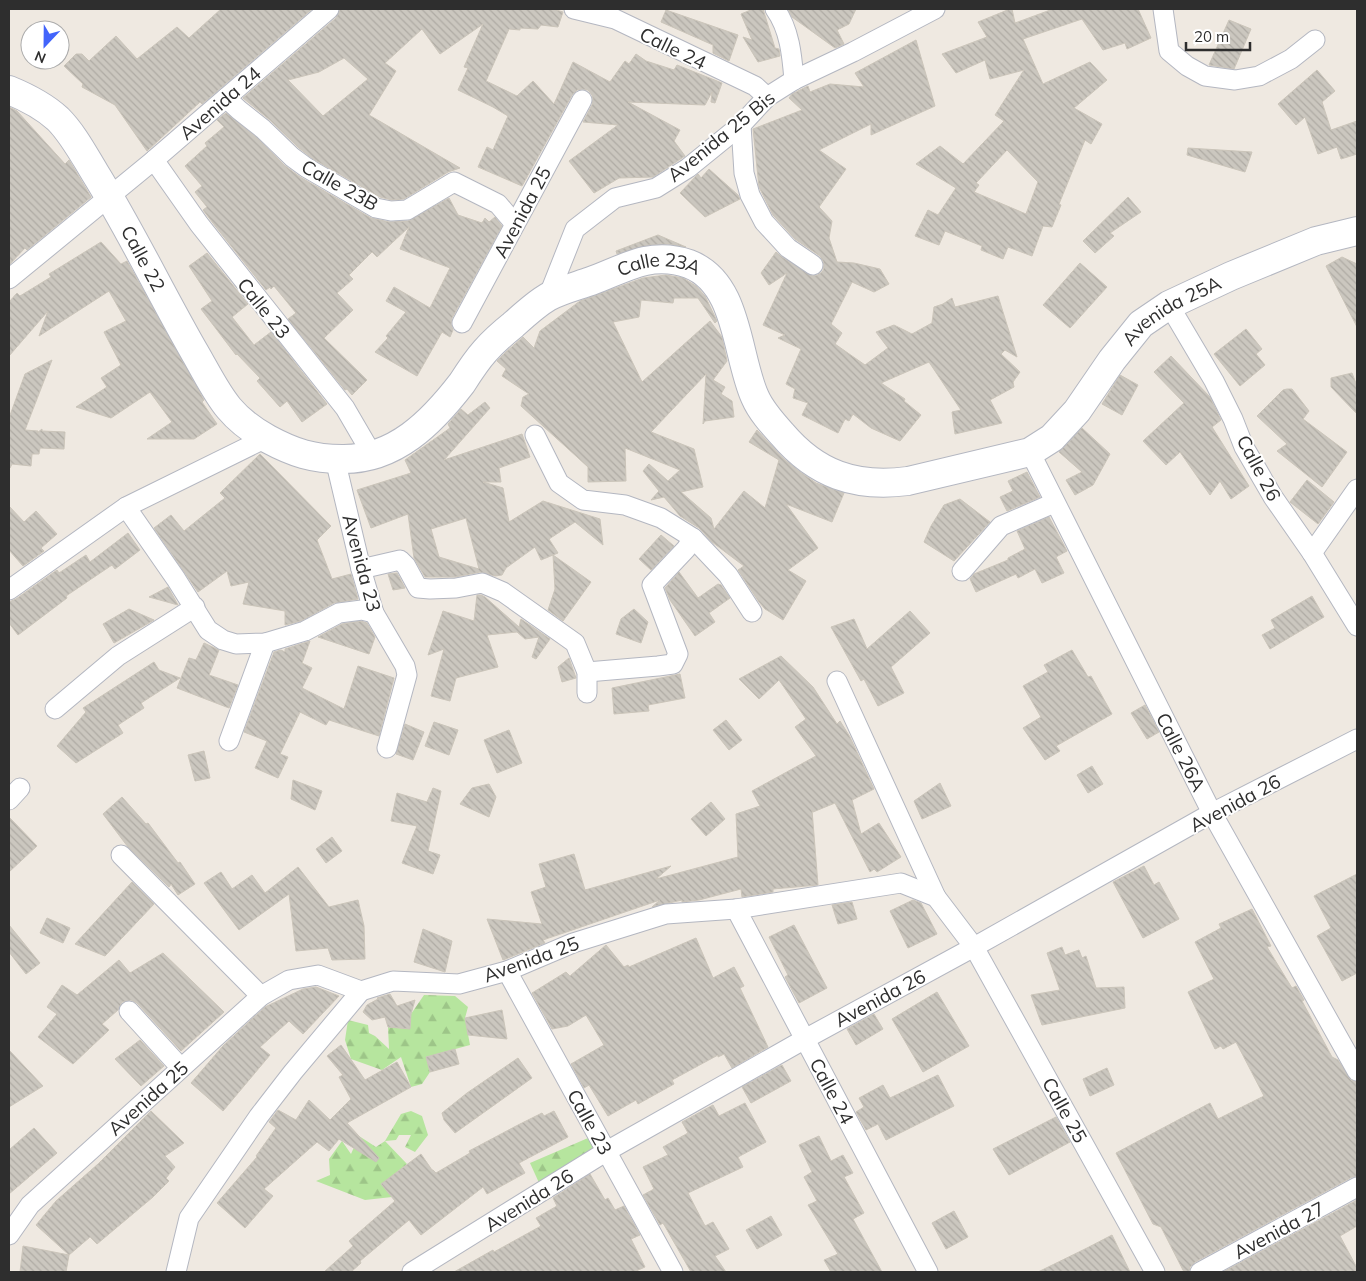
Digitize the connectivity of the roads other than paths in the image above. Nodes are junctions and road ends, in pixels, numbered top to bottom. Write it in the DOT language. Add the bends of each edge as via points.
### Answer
graph roads {
  1 [pos="329,9"];
  2 [pos="574,9"];
  3 [pos="775,9"];
  4 [pos="935,9"];
  5 [pos="1163,9"];
  6 [pos="1315,40"];
  7 [pos="794,80"];
  8 [pos="9,90"];
  9 [pos="767,97"];
  10 [pos="226,98"];
  11 [pos="582,100"];
  12 [pos="740,125"];
  13 [pos="154,160"];
  14 [pos="110,197"];
  15 [pos="515,224"];
  16 [pos="1357,231"];
  17 [pos="813,265"];
  18 [pos="9,279"];
  19 [pos="548,297"];
  20 [pos="1169,305"];
  21 [pos="462,323"];
  22 [pos="535,435"];
  23 [pos="266,438"];
  24 [pos="1030,452"];
  25 [pos="373,456"];
  26 [pos="335,459"];
  27 [pos="1357,489"];
  28 [pos="1054,503"];
  29 [pos="126,507"];
  30 [pos="693,538"];
  31 [pos="1312,553"];
  32 [pos="361,569"];
  33 [pos="962,571"];
  34 [pos="9,590"];
  35 [pos="195,607"];
  36 [pos="752,612"];
  37 [pos="374,613"];
  38 [pos="1357,626"];
  39 [pos="265,643"];
  40 [pos="587,672"];
  41 [pos="837,681"];
  42 [pos="587,693"];
  43 [pos="55,709"];
  44 [pos="1357,740"];
  45 [pos="229,741"];
  46 [pos="387,748"];
  47 [pos="1212,814"];
  48 [pos="121,855"];
  49 [pos="936,897"];
  50 [pos="736,909"];
  51 [pos="974,948"];
  52 [pos="507,971"];
  53 [pos="361,990"];
  54 [pos="261,996"];
  55 [pos="129,1011"];
  56 [pos="805,1039"];
  57 [pos="181,1068"];
  58 [pos="1357,1071"];
  59 [pos="606,1151"];
  60 [pos="1357,1187"];
  61 [pos="9,1235"];
  62 [pos="436,1266"];
  63 [pos="176,1272"];
  64 [pos="412,1272"];
  65 [pos="673,1272"];
  66 [pos="928,1272"];
  67 [pos="1155,1272"];
  68 [pos="1200,1272"];
  1 -- 10 [label="street, Avenida 24"];
  2 -- 9 [label="street, Calle 24" via="615,19 755,86"];
  3 -- 7 [label="street" via="782,18 792,53"];
  4 -- 7 [label="street, Avenida 25 Bis"];
  5 -- 6 [label="street" via="1169,51 1205,76 1235,80 1258,76 1291,59"];
  7 -- 9 [label="street, Avenida 25 Bis"];
  8 -- 14 [label="main road, Calle 22" via="28,98 59,120"];
  9 -- 12 [label="street, Avenida 25 Bis"];
  10 -- 13 [label="street, Avenida 24"];
  10 -- 15 [label="street, Calle 23B" via="292,157 376,208 407,210 454,182 498,204"];
  11 -- 15 [label="street, Avenida 25"];
  12 -- 17 [label="street" via="744,173 750,195 764,222 788,248"];
  12 -- 19 [label="street, Avenida 25 Bis" via="688,168 656,188 615,198 575,229"];
  13 -- 14 [label="street, Avenida 24"];
  13 -- 25 [label="street, Calle 23" via="199,224 345,408"];
  14 -- 18 [label="street"];
  14 -- 23 [label="main road, Calle 22" via="225,406 244,425"];
  15 -- 21 [label="street, Avenida 25"];
  16 -- 20 [label="main road, Avenida 25A" via="1316,240"];
  19 -- 24 [label="main road, Calle 23A" via="644,261 680,260 700,268 716,282 727,303 756,398 767,417 811,462 836,475 863,483 887,484"];
  19 -- 25 [label="main road, Calle 23A" via="485,351 424,426 408,440"];
  20 -- 24 [label="main road, Avenida 25A" via="1141,324 1077,411 1052,438"];
  20 -- 31 [label="street, Calle 26" via="1214,382 1244,447 1273,498"];
  22 -- 30 [label="street" via="559,483 583,500 634,508 662,518"];
  23 -- 26 [label="main road, Calle 23A" via="295,453"];
  23 -- 29 [label="street"];
  24 -- 28 [label="street, Calle 26A"];
  25 -- 26 [label="main road, Calle 23A"];
  26 -- 32 [label="street, Avenida 23"];
  27 -- 31 [label="street"];
  28 -- 33 [label="street" via="1001,526"];
  28 -- 47 [label="street, Calle 26A"];
  29 -- 34 [label="street"];
  29 -- 35 [label="street"];
  30 -- 36 [label="street" via="728,575"];
  30 -- 40 [label="street" via="652,585 678,654 673,664"];
  31 -- 38 [label="street, Calle 26"];
  32 -- 37 [label="street, Avenida 23"];
  32 -- 40 [label="street" via="400,560 418,588 456,588 482,583 503,592 576,643"];
  35 -- 39 [label="street" via="208,630 223,640 236,644"];
  35 -- 43 [label="street" via="118,656"];
  37 -- 39 [label="street" via="362,610 339,614 305,631"];
  37 -- 46 [label="street, Avenida 23" via="407,675"];
  39 -- 45 [label="street"];
  40 -- 42 [label="street"];
  41 -- 49 [label="street"];
  44 -- 47 [label="street, Avenida 26"];
  47 -- 51 [label="street, Avenida 26"];
  47 -- 58 [label="street, Calle 26A"];
  48 -- 54 [label="street"];
  49 -- 50 [label="street, Avenida 25" via="901,883"];
  49 -- 51 [label="street"];
  50 -- 52 [label="street, Avenida 25" via="666,914 573,943"];
  50 -- 56 [label="street, Calle 24"];
  51 -- 56 [label="street, Avenida 26"];
  51 -- 67 [label="street, Calle 25"];
  52 -- 53 [label="street, Avenida 25" via="459,984 393,981"];
  52 -- 59 [label="street, Calle 23"];
  53 -- 54 [label="street, Avenida 25" via="318,975 290,980"];
  53 -- 63 [label="street" via="298,1065 189,1218"];
  54 -- 57 [label="street, Avenida 25"];
  55 -- 57 [label="street"];
  56 -- 59 [label="street, Avenida 26"];
  56 -- 66 [label="street, Calle 24"];
  57 -- 61 [label="street, Avenida 25" via="30,1205"];
  59 -- 62 [label="street, Avenida 26"];
  59 -- 65 [label="street, Calle 23"];
  60 -- 68 [label="street, Avenida 27"];
  62 -- 64 [label="street, Avenida 26"];
}
